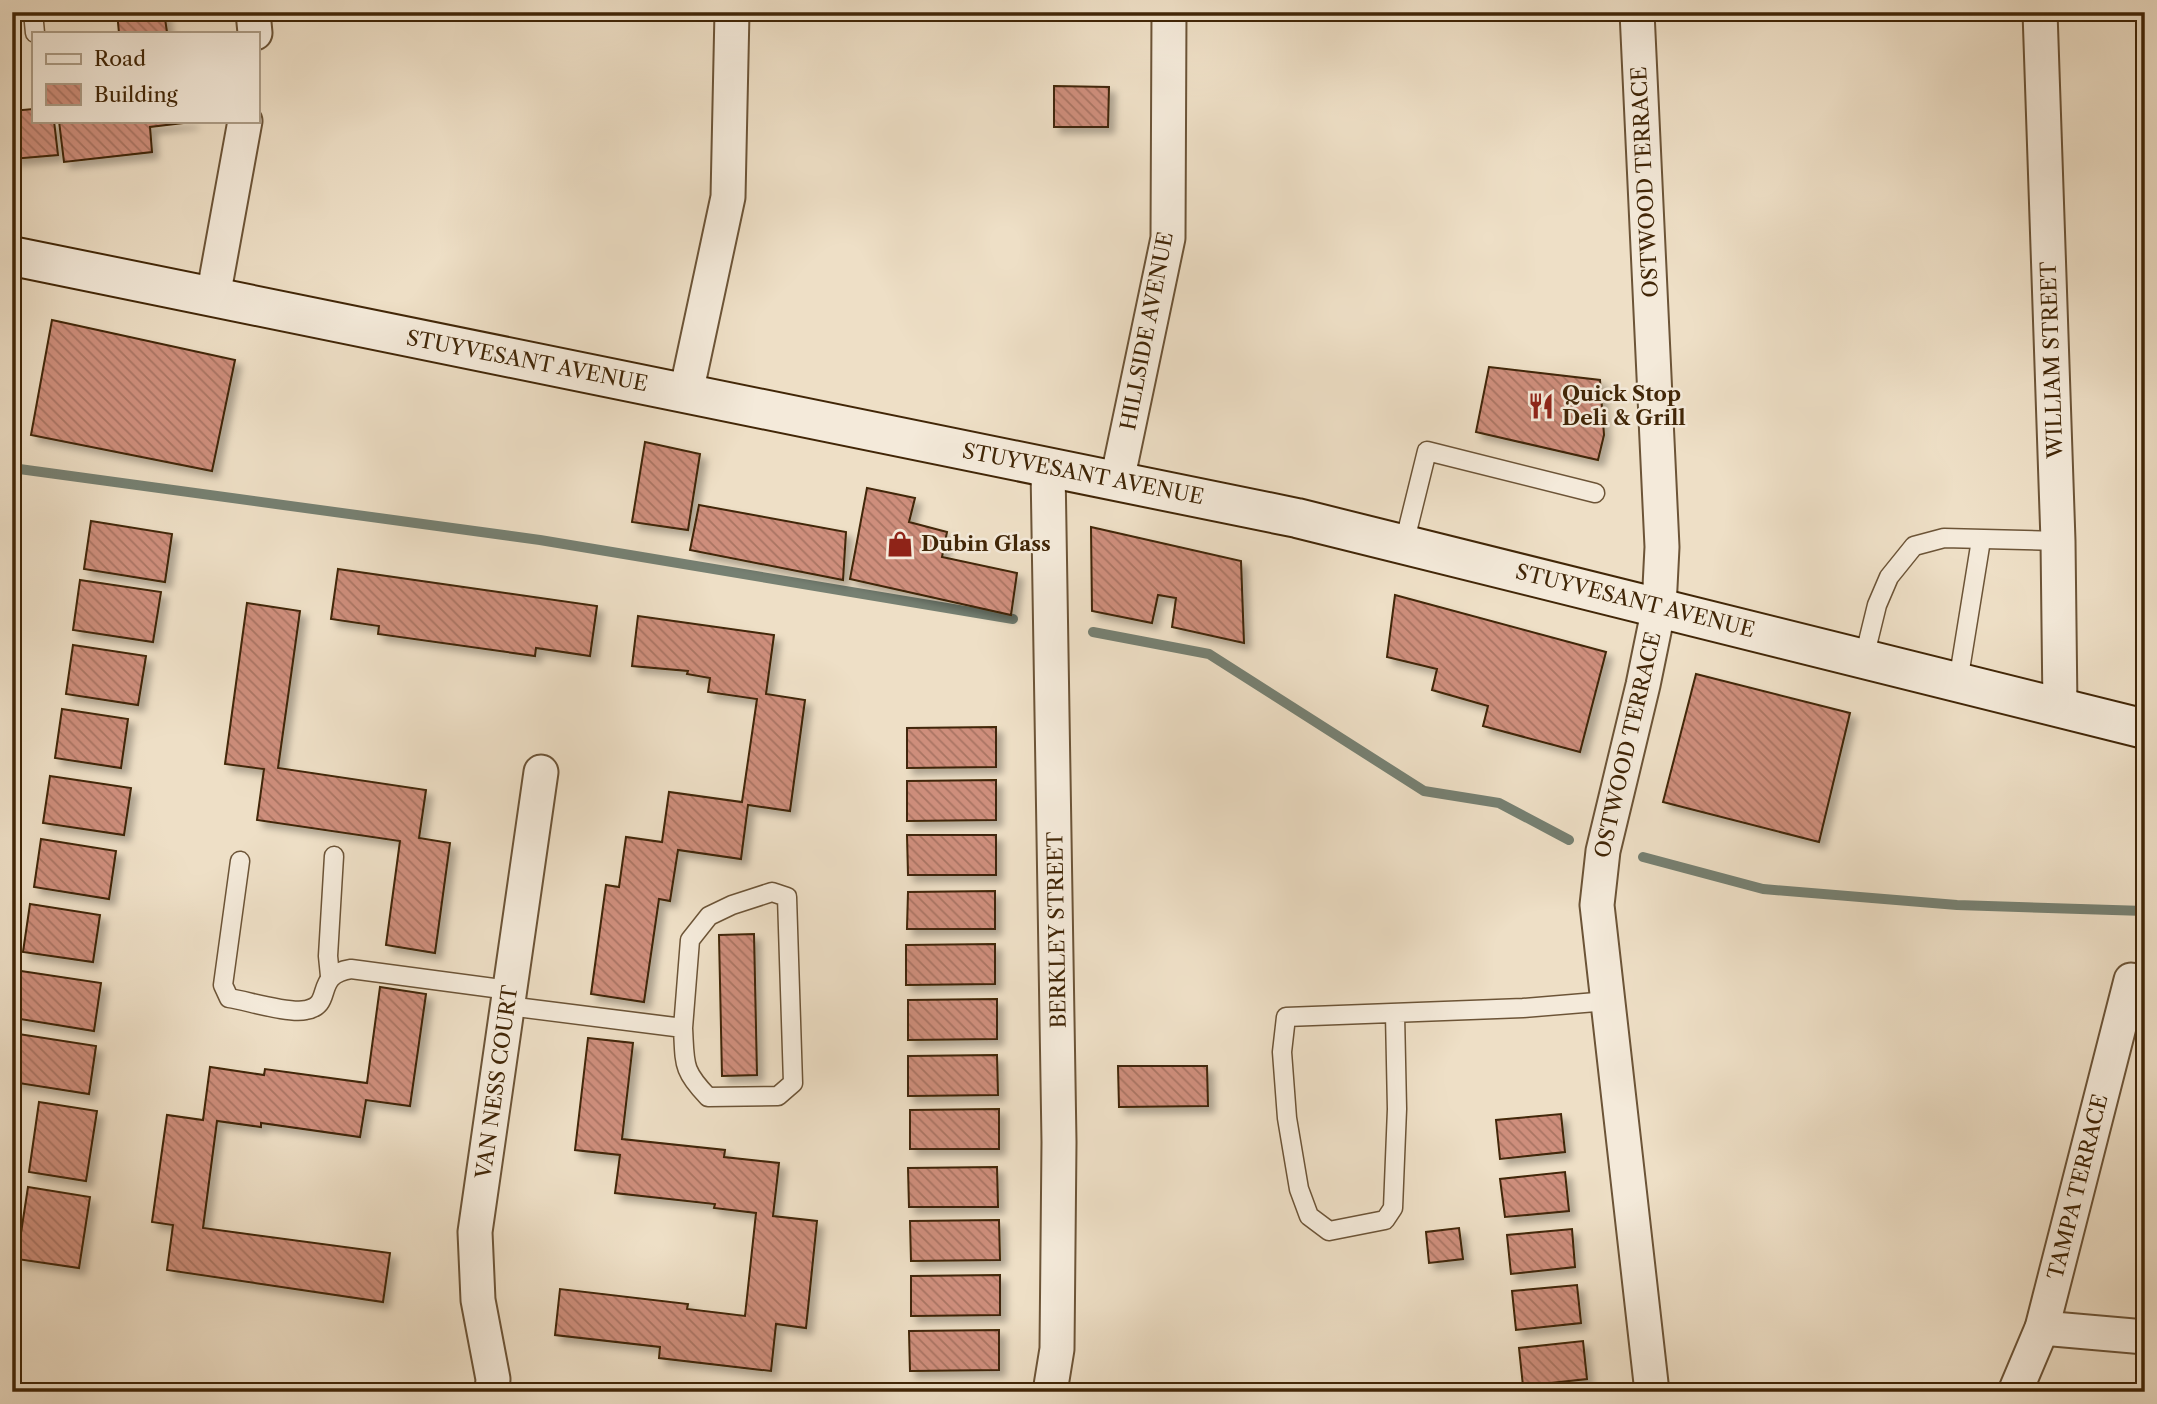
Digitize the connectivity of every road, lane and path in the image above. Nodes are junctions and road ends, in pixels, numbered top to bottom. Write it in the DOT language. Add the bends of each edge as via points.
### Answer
graph roads {
  1 [pos="33,12"];
  2 [pos="253,12"];
  3 [pos="732,12"];
  4 [pos="1169,12"];
  5 [pos="1637,12"];
  6 [pos="2040,12"];
  7 [pos="35,32"];
  8 [pos="255,32"];
  9 [pos="246,122"];
  10 [pos="12,256"];
  11 [pos="213,297"];
  12 [pos="685,393"];
  13 [pos="1048,467"];
  14 [pos="1117,481"];
  15 [pos="1595,493"];
  16 [pos="1980,540"];
  17 [pos="2058,541"];
  18 [pos="1404,544"];
  19 [pos="1659,607"];
  20 [pos="1864,658"];
  21 [pos="1958,682"];
  22 [pos="2060,708"];
  23 [pos="2145,729"];
  24 [pos="541,772"];
  25 [pos="334,856"];
  26 [pos="240,861"];
  27 [pos="330,976"];
  28 [pos="2131,980"];
  29 [pos="508,998"];
  30 [pos="1608,1001"];
  31 [pos="1395,1014"];
  32 [pos="683,1028"];
  33 [pos="2042,1328"];
  34 [pos="2145,1337"];
  35 [pos="492,1392"];
  36 [pos="1050,1392"];
  37 [pos="1652,1392"];
  38 [pos="2015,1392"];
  1 -- 7 [label="lane"];
  2 -- 8 [label="street"];
  3 -- 12 [label="street" via="728,197"];
  4 -- 14 [label="street, HILLSIDE AVENUE" via="1168,238"];
  5 -- 19 [label="street, OSTWOOD TERRACE" via="1662,547"];
  6 -- 17 [label="street, WILLIAM STREET"];
  9 -- 11 [label="street"];
  10 -- 11 [label="main road, STUYVESANT AVENUE"];
  11 -- 12 [label="main road, STUYVESANT AVENUE"];
  12 -- 13 [label="main road, STUYVESANT AVENUE"];
  13 -- 14 [label="main road, STUYVESANT AVENUE"];
  13 -- 36 [label="street, BERKLEY STREET" via="1059,1142 1057,1349"];
  14 -- 18 [label="main road, STUYVESANT AVENUE"];
  15 -- 18 [label="lane" via="1427,451"];
  16 -- 17 [label="lane"];
  16 -- 20 [label="lane" via="1944,538 1914,546 1889,576"];
  16 -- 21 [label="lane"];
  17 -- 22 [label="street, WILLIAM STREET"];
  18 -- 19 [label="main road, STUYVESANT AVENUE"];
  19 -- 20 [label="main road, STUYVESANT AVENUE"];
  19 -- 30 [label="street, OSTWOOD TERRACE" via="1603,850 1597,905"];
  20 -- 21 [label="main road, STUYVESANT AVENUE"];
  21 -- 22 [label="main road, STUYVESANT AVENUE"];
  22 -- 23 [label="main road, STUYVESANT AVENUE"];
  24 -- 29 [label="street, VAN NESS COURT"];
  25 -- 27 [label="lane"];
  26 -- 27 [label="lane" via="223,985 229,998 306,1011 320,1002"];
  27 -- 29 [label="lane" via="351,969"];
  28 -- 33 [label="street, TAMPA TERRACE"];
  29 -- 32 [label="lane"];
  29 -- 35 [label="street, VAN NESS COURT" via="475,1232 478,1300"];
  30 -- 31 [label="lane"];
  30 -- 37 [label="street, OSTWOOD TERRACE"];
  31 -- 31 [label="lane" via="1393,1208 1385,1220 1329,1231 1308,1216 1299,1189 1286,1105 1282,1052 1286,1017"];
  32 -- 32 [label="lane" via="685,1066 708,1097 778,1096 793,1083 788,897 772,892 709,916 690,940"];
  33 -- 34 [label="street"];
  33 -- 38 [label="street, TAMPA TERRACE"];
}
